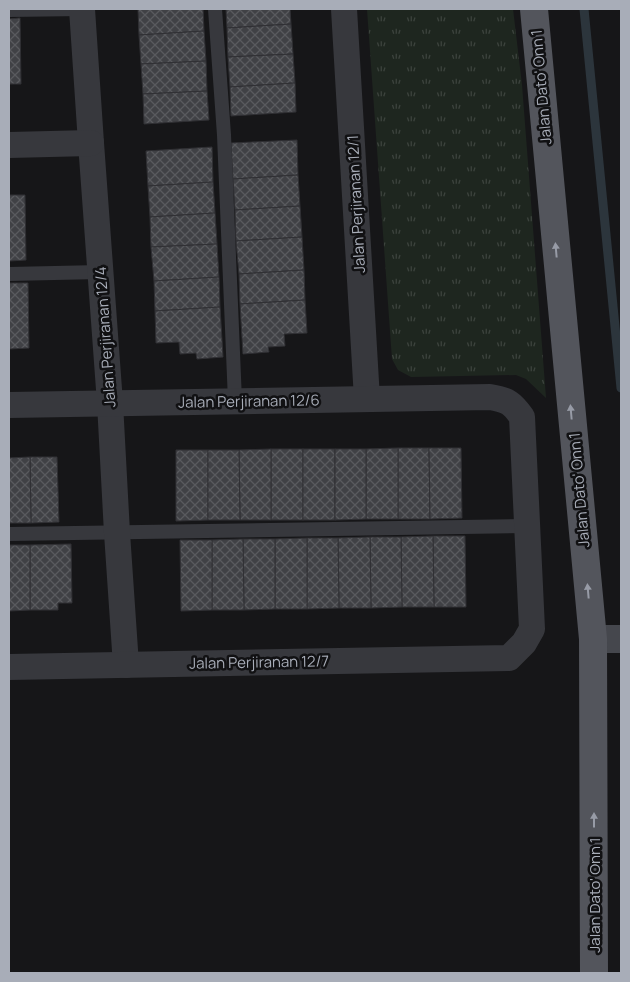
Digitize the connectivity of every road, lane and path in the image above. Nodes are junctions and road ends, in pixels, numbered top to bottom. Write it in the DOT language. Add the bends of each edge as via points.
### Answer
graph roads {
  1 [pos="82,9"];
  2 [pos="215,9"];
  3 [pos="344,9"];
  4 [pos="534,9"];
  5 [pos="9,10"];
  6 [pos="91,143"];
  7 [pos="9,144"];
  8 [pos="100,272"];
  9 [pos="9,274"];
  10 [pos="367,399"];
  11 [pos="235,401"];
  12 [pos="110,403"];
  13 [pos="9,405"];
  14 [pos="526,526"];
  15 [pos="117,533"];
  16 [pos="9,534"];
  17 [pos="593,639"];
  18 [pos="621,639"];
  19 [pos="126,665"];
  20 [pos="9,667"];
  21 [pos="594,973"];
  1 -- 5 [label="lane"];
  1 -- 6 [label="street, Jalan Perjiranan 12/4"];
  2 -- 11 [label="lane" via="224,135"];
  3 -- 10 [label="street, Jalan Perjiranan 12/1"];
  17 -- 4 [label="main road, Jalan Dato' Onn 1, one-way"];
  6 -- 7 [label="street"];
  6 -- 8 [label="street, Jalan Perjiranan 12/4"];
  8 -- 9 [label="lane"];
  8 -- 12 [label="street, Jalan Perjiranan 12/4"];
  10 -- 11 [label="street, Jalan Perjiranan 12/6"];
  10 -- 14 [label="street, Jalan Perjiranan 12/6" via="490,397 513,405 522,417"];
  11 -- 12 [label="street, Jalan Perjiranan 12/6"];
  12 -- 13 [label="street, Jalan Perjiranan 12/6"];
  12 -- 15 [label="street, Jalan Perjiranan 12/4"];
  14 -- 15 [label="lane"];
  14 -- 19 [label="street, Jalan Perjiranan 12/7" via="532,629 524,644 509,658"];
  15 -- 16 [label="lane"];
  15 -- 19 [label="street, Jalan Perjiranan 12/4"];
  17 -- 18 [label="main road"];
  21 -- 17 [label="main road, Jalan Dato' Onn 1, one-way"];
  19 -- 20 [label="street, Jalan Perjiranan 12/7"];
}
